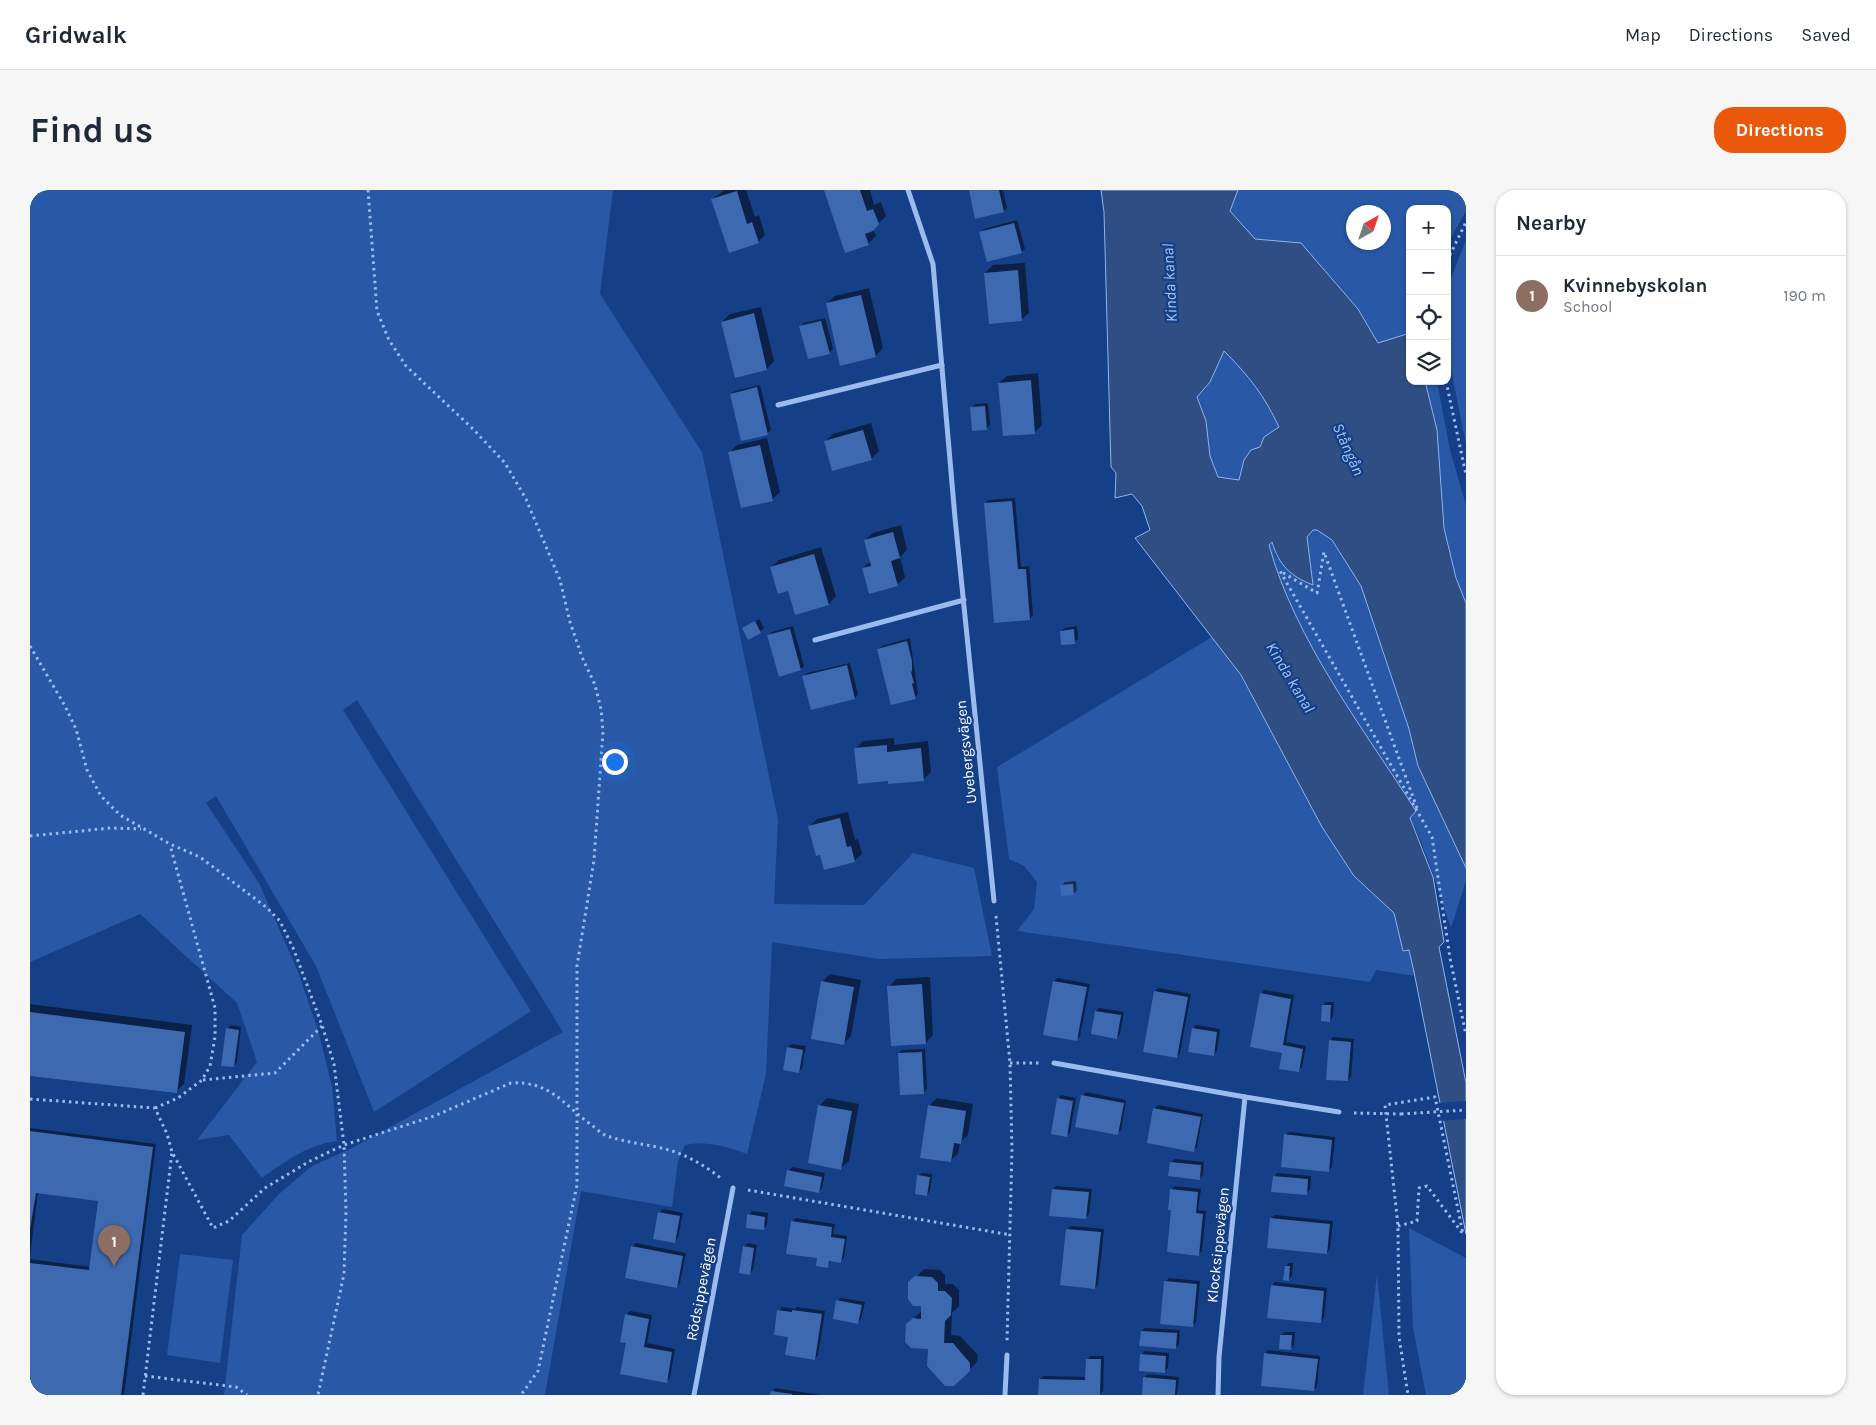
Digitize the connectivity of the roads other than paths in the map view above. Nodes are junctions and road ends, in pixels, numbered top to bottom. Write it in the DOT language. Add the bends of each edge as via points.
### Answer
graph roads {
  1 [pos="908,190"];
  2 [pos="942,365"];
  3 [pos="778,405"];
  4 [pos="964,600"];
  5 [pos="815,640"];
  6 [pos="994,901"];
  7 [pos="1054,1063"];
  8 [pos="1245,1097"];
  9 [pos="1339,1112"];
  10 [pos="733,1188"];
  11 [pos="1007,1354"];
  12 [pos="694,1395"];
  13 [pos="1005,1395"];
  14 [pos="1218,1395"];
  1 -- 2 [label="street, Uvebergsvägen" via="933,264"];
  2 -- 3 [label="street"];
  2 -- 4 [label="street, Uvebergsvägen"];
  4 -- 5 [label="street"];
  4 -- 6 [label="street, Uvebergsvägen"];
  7 -- 8 [label="street"];
  8 -- 9 [label="street"];
  8 -- 14 [label="street, Klocksippevägen"];
  10 -- 12 [label="street, Rödsippevägen"];
  11 -- 13 [label="street"];
}
